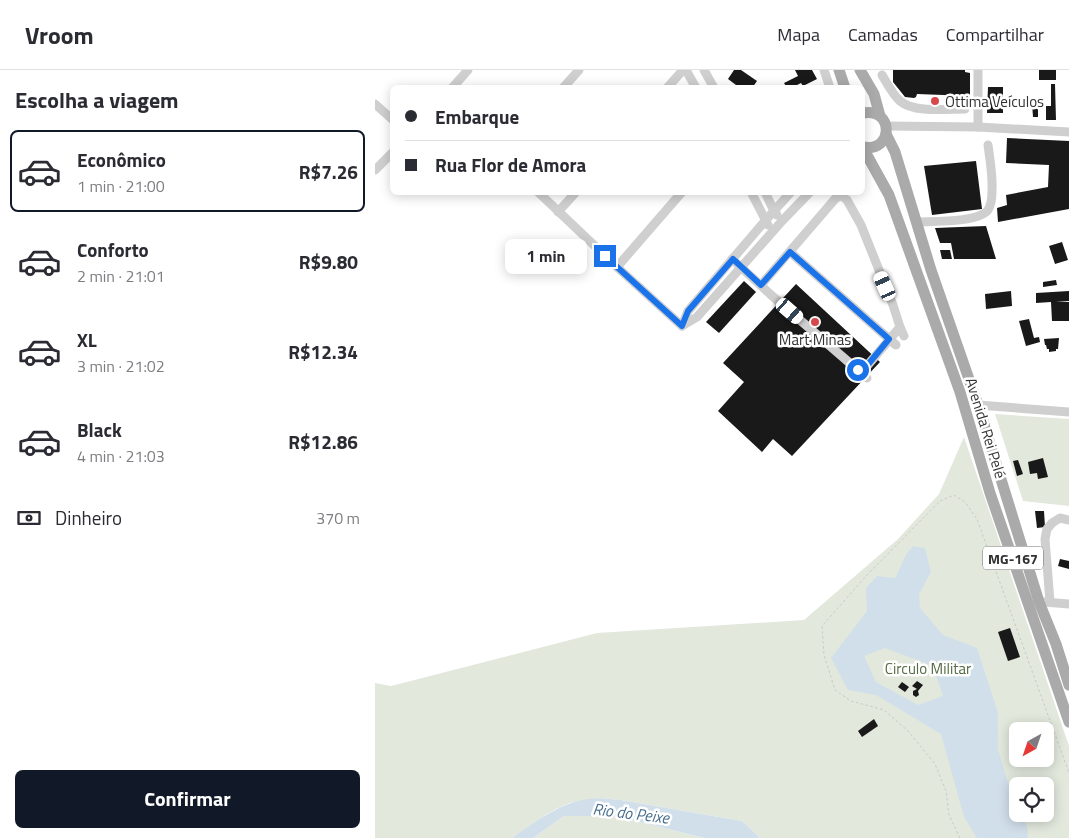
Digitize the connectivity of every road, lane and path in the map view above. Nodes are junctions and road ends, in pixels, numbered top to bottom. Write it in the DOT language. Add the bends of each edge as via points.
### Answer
graph roads {
  1 [pos="468,70"];
  2 [pos="579,70"];
  3 [pos="684,70"];
  4 [pos="704,70"];
  5 [pos="823,70"];
  6 [pos="839,70"];
  7 [pos="978,70"];
  8 [pos="881,72"];
  9 [pos="862,73"];
  10 [pos="455,85"];
  11 [pos="566,85"];
  12 [pos="670,85"];
  13 [pos="694,85"];
  14 [pos="712,85"];
  15 [pos="829,85"];
  16 [pos="844,85"];
  17 [pos="375,104"];
  18 [pos="965,109"];
  19 [pos="865,113"];
  20 [pos="390,117"];
  21 [pos="884,125"];
  22 [pos="978,127"];
  23 [pos="1069,132"];
  24 [pos="988,145"];
  25 [pos="865,148"];
  26 [pos="865,152"];
  27 [pos="390,155"];
  28 [pos="376,168"];
  29 [pos="541,195"];
  30 [pos="572,195"];
  31 [pos="679,195"];
  32 [pos="752,195"];
  33 [pos="766,195"];
  34 [pos="788,195"];
  35 [pos="807,195"];
  36 [pos="774,211"];
  37 [pos="558,212"];
  38 [pos="765,221"];
  39 [pos="782,221"];
  40 [pos="916,222"];
  41 [pos="773,232"];
  42 [pos="790,252"];
  43 [pos="733,259"];
  44 [pos="617,267"];
  45 [pos="742,267"];
  46 [pos="761,285"];
  47 [pos="682,326"];
  48 [pos="900,327"];
  49 [pos="905,336"];
  50 [pos="893,342"];
  51 [pos="978,405"];
  52 [pos="1069,412"];
  53 [pos="1069,520"];
  54 [pos="1045,602"];
  55 [pos="1069,604"];
  56 [pos="1069,685"];
  57 [pos="1069,722"];
  58 [pos="1069,773"];
  59 [pos="960,838"];
  1 -- 10 [label="street"];
  2 -- 11 [label="street"];
  3 -- 12 [label="street"];
  3 -- 13 [label="street"];
  4 -- 14 [label="street"];
  5 -- 15 [label="street"];
  6 -- 16 [label="main road"];
  7 -- 22 [label="street"];
  8 -- 9 [label="street"];
  8 -- 18 [label="street" via="895,96 908,106"];
  9 -- 21 [label="main road, Avenida Rei Pelé / MG-167" via="874,94"];
  17 -- 20 [label="street"];
  19 -- 21 [label="main road" via="875,113"];
  21 -- 22 [label="street"];
  21 -- 25 [label="main road" via="882,142 873,148"];
  21 -- 40 [label="main road, Avenida Rei Pelé / MG-167"];
  22 -- 23 [label="street"];
  24 -- 40 [label="street" via="993,190 987,211 967,219"];
  26 -- 57 [label="main road, Avenida Rei Pelé / MG-167" via="889,195 953,374"];
  27 -- 28 [label="street"];
  29 -- 37 [label="street"];
  30 -- 37 [label="street"];
  31 -- 44 [label="street"];
  32 -- 38 [label="street"];
  33 -- 36 [label="street"];
  34 -- 36 [label="street"];
  35 -- 39 [label="street"];
  36 -- 38 [label="street"];
  36 -- 39 [label="street"];
  37 -- 44 [label="street"];
  38 -- 41 [label="street"];
  38 -- 43 [label="street"];
  39 -- 41 [label="street"];
  40 -- 51 [label="main road, Avenida Rei Pelé / MG-167"];
  41 -- 45 [label="street"];
  42 -- 46 [label="street"];
  42 -- 48 [label="street" via="835,199 843,196 861,225"];
  42 -- 50 [label="street"];
  43 -- 45 [label="street"];
  43 -- 47 [label="street" via="688,311"];
  44 -- 47 [label="street"];
  45 -- 46 [label="street"];
  45 -- 47 [label="street" via="697,317"];
  46 -- 50 [label="street" via="864,375"];
  48 -- 49 [label="street"];
  48 -- 50 [label="street"];
  51 -- 52 [label="street"];
  51 -- 54 [label="main road, Avenida Rei Pelé / MG-167"];
  53 -- 54 [label="street" via="1061,518 1047,529"];
  54 -- 55 [label="street"];
  54 -- 56 [label="main road, Avenida Rei Pelé / MG-167"];
  58 -- 59 [label="path" via="977,519 965,502 955,495 940,501 822,626 824,655 835,690 851,702 884,710 908,731 935,764 946,790 949,815"];
}
